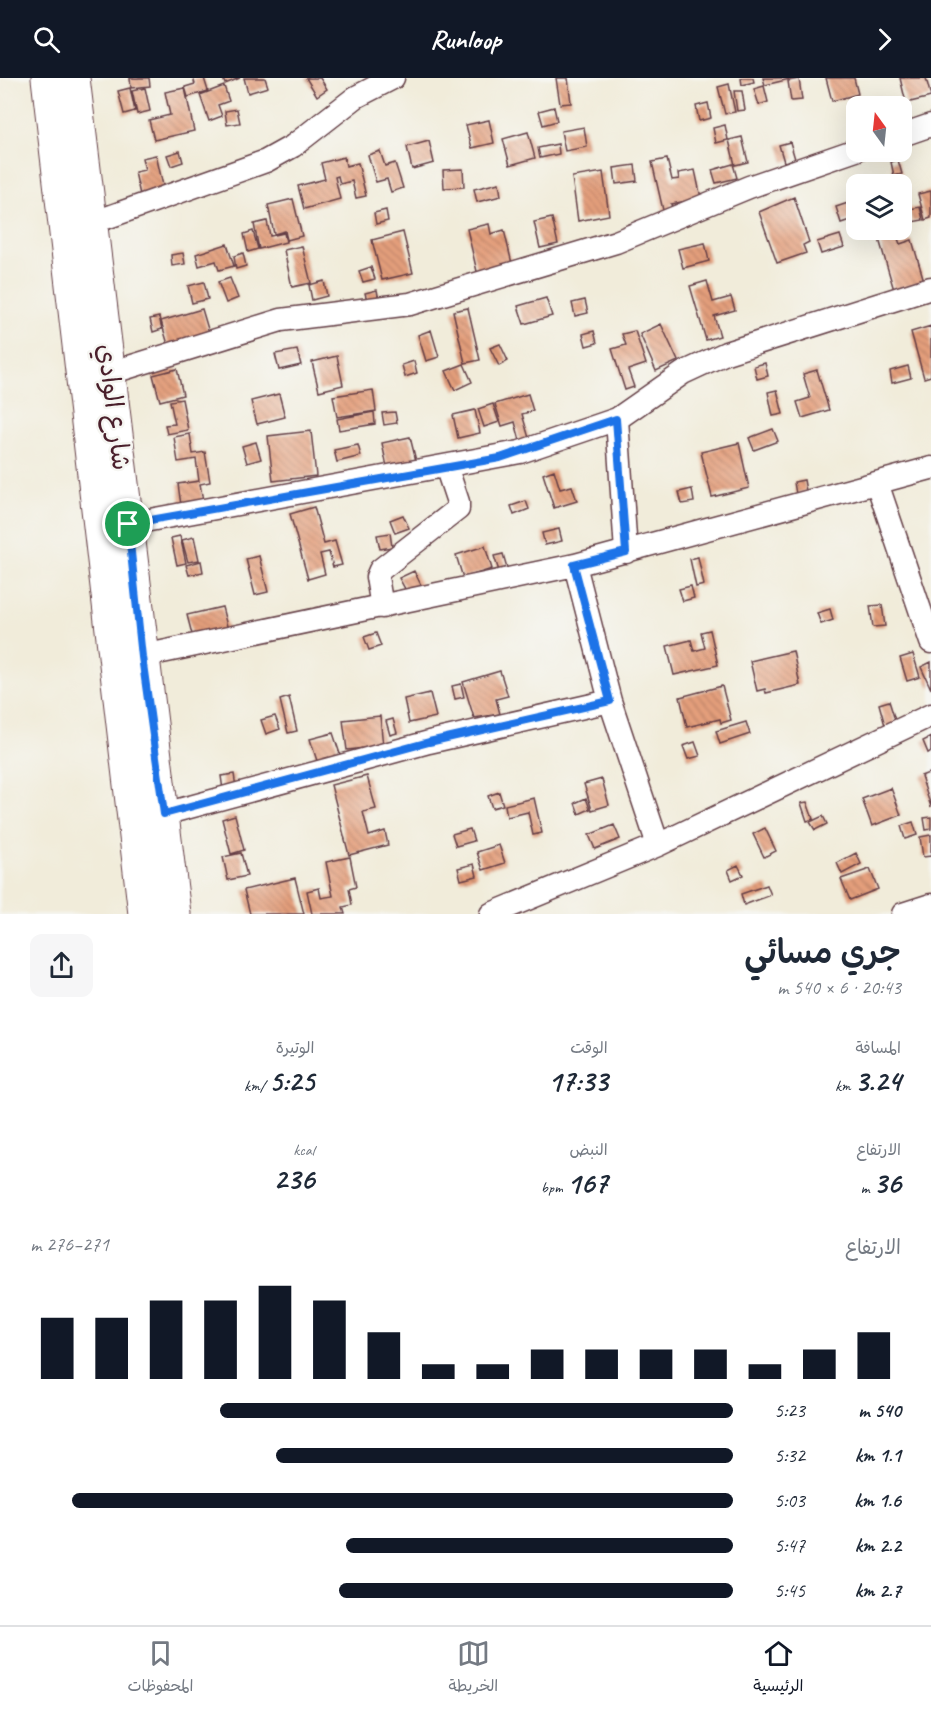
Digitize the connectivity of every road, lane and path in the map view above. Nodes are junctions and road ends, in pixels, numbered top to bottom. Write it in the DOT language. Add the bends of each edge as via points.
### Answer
graph roads {
  1 [pos="48,78"];
  2 [pos="73,78"];
  3 [pos="393,78"];
  4 [pos="931,125"];
  5 [pos="912,132"];
  6 [pos="846,153"];
  7 [pos="89,224"];
  8 [pos="931,288"];
  9 [pos="110,373"];
  10 [pos="616,419"];
  11 [pos="446,466"];
  12 [pos="931,468"];
  13 [pos="877,483"];
  14 [pos="128,524"];
  15 [pos="626,552"];
  16 [pos="574,565"];
  17 [pos="382,607"];
  18 [pos="931,642"];
  19 [pos="129,659"];
  20 [pos="610,701"];
  21 [pos="931,715"];
  22 [pos="164,814"];
  23 [pos="658,845"];
  24 [pos="931,905"];
  25 [pos="145,914"];
  26 [pos="174,914"];
  27 [pos="490,914"];
  28 [pos="903,914"];
  1 -- 19 [label="main road, شارع الوادي"];
  2 -- 7 [label="main road, شارع الوادي"];
  3 -- 7 [label="street" via="356,97 293,146 266,161"];
  4 -- 5 [label="street"];
  6 -- 9 [label="street" via="749,187 615,242 410,304 281,320"];
  7 -- 9 [label="main road, شارع الوادي"];
  8 -- 10 [label="street" via="726,354 683,374"];
  9 -- 14 [label="main road, شارع الوادي"];
  10 -- 11 [label="street" via="500,458"];
  10 -- 15 [label="street"];
  11 -- 14 [label="street"];
  11 -- 17 [label="street" via="458,509 380,570 377,577"];
  12 -- 13 [label="street"];
  13 -- 15 [label="street"];
  13 -- 18 [label="street"];
  14 -- 19 [label="main road, شارع الوادي"];
  15 -- 16 [label="street"];
  16 -- 17 [label="street"];
  16 -- 20 [label="street"];
  17 -- 19 [label="street"];
  19 -- 22 [label="main road, شارع الوادي"];
  19 -- 25 [label="main road, شارع الوادي"];
  20 -- 22 [label="street" via="429,742"];
  20 -- 23 [label="street"];
  21 -- 23 [label="street"];
  22 -- 26 [label="main road, شارع الوادي"];
  23 -- 27 [label="street"];
  24 -- 28 [label="street"];
}
